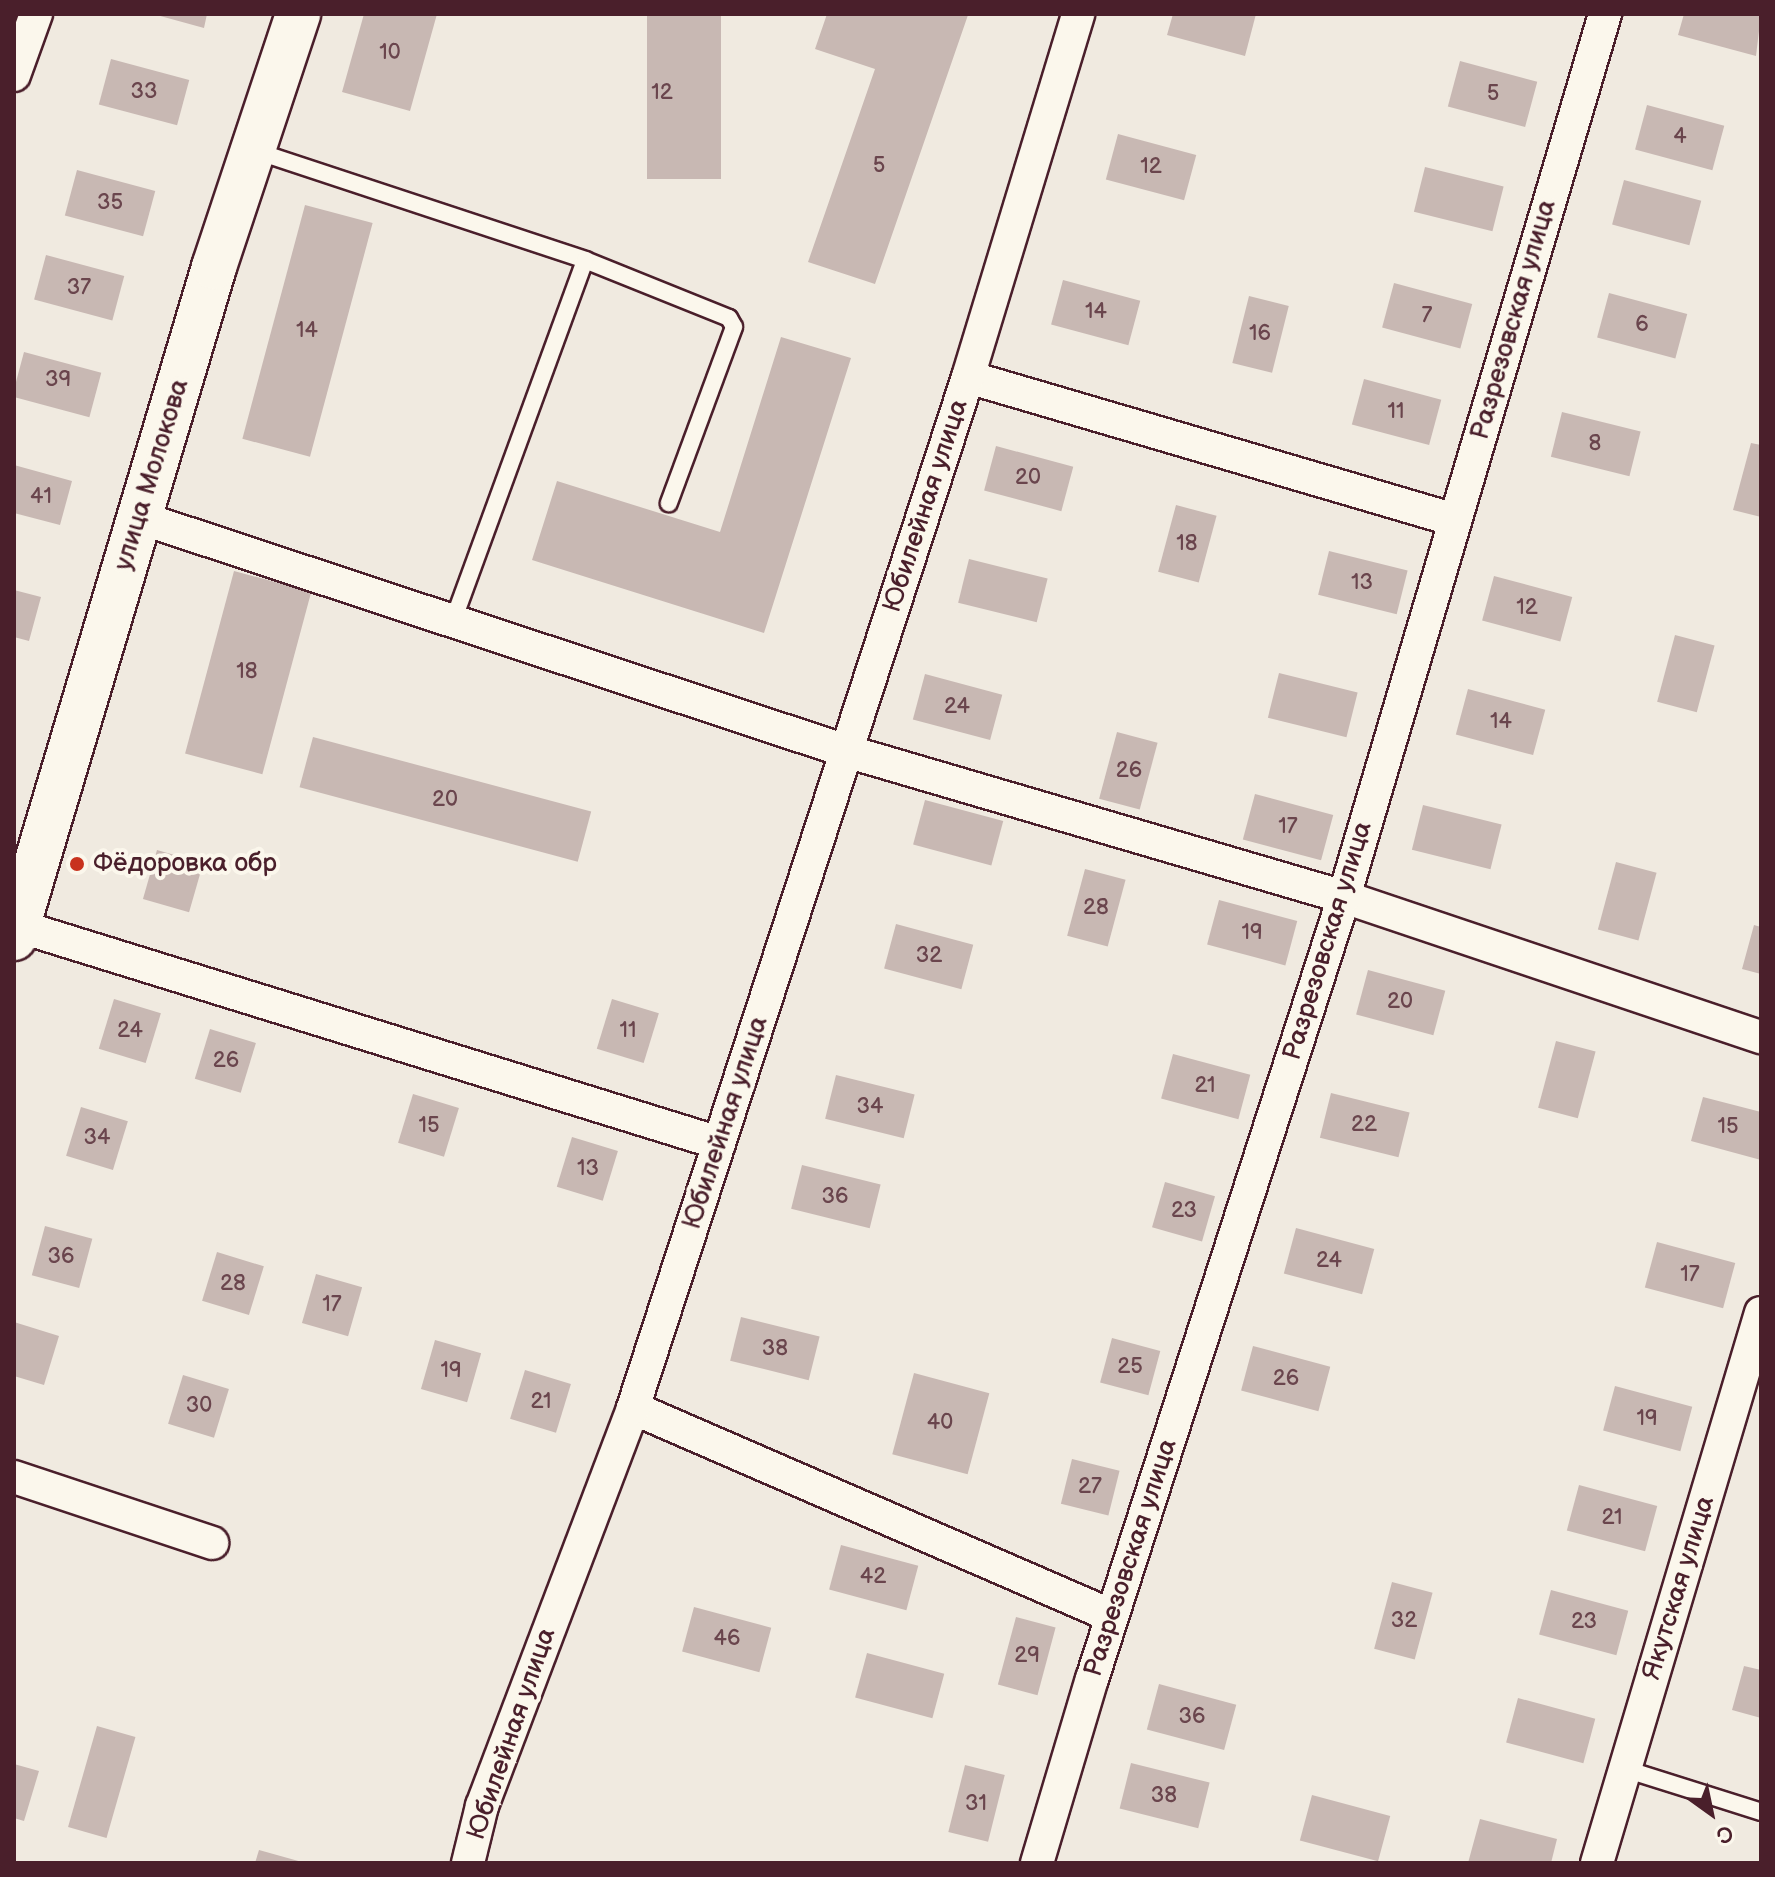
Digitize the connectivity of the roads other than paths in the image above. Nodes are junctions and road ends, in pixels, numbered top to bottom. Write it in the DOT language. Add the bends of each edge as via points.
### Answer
graph roads {
  1 [pos="36,14"];
  2 [pos="298,14"];
  3 [pos="1078,14"];
  4 [pos="1605,14"];
  5 [pos="14,75"];
  6 [pos="251,149"];
  7 [pos="585,260"];
  8 [pos="968,377"];
  9 [pos="669,503"];
  10 [pos="141,518"];
  11 [pos="1455,520"];
  12 [pos="453,621"];
  13 [pos="846,751"];
  14 [pos="1344,897"];
  15 [pos="16,932"];
  16 [pos="1761,1037"];
  17 [pos="719,1143"];
  18 [pos="1761,1313"];
  19 [pos="633,1408"];
  20 [pos="14,1477"];
  21 [pos="212,1543"];
  22 [pos="1112,1616"];
  23 [pos="1625,1769"];
  24 [pos="1761,1812"];
  25 [pos="468,1863"];
  26 [pos="1037,1863"];
  27 [pos="1597,1863"];
  1 -- 5 [label="street"];
  2 -- 6 [label="street, улица Молокова"];
  3 -- 8 [label="street, Юбилейная улица"];
  4 -- 11 [label="street, Разрезовская улица"];
  6 -- 7 [label="lane"];
  6 -- 10 [label="street, улица Молокова"];
  7 -- 9 [label="lane" via="721,312 734,327"];
  7 -- 12 [label="lane"];
  8 -- 11 [label="street"];
  8 -- 13 [label="street, Юбилейная улица"];
  10 -- 12 [label="street"];
  10 -- 15 [label="street, улица Молокова"];
  11 -- 14 [label="street, Разрезовская улица"];
  12 -- 13 [label="street"];
  13 -- 14 [label="street"];
  13 -- 17 [label="street, Юбилейная улица"];
  14 -- 16 [label="street"];
  14 -- 22 [label="street, Разрезовская улица"];
  15 -- 17 [label="street"];
  17 -- 19 [label="street, Юбилейная улица"];
  18 -- 23 [label="street, Якутская улица"];
  19 -- 22 [label="street"];
  19 -- 25 [label="street, Юбилейная улица" via="482,1806"];
  20 -- 21 [label="street"];
  22 -- 26 [label="street, Разрезовская улица"];
  23 -- 24 [label="lane"];
  23 -- 27 [label="street, Якутская улица"];
}
